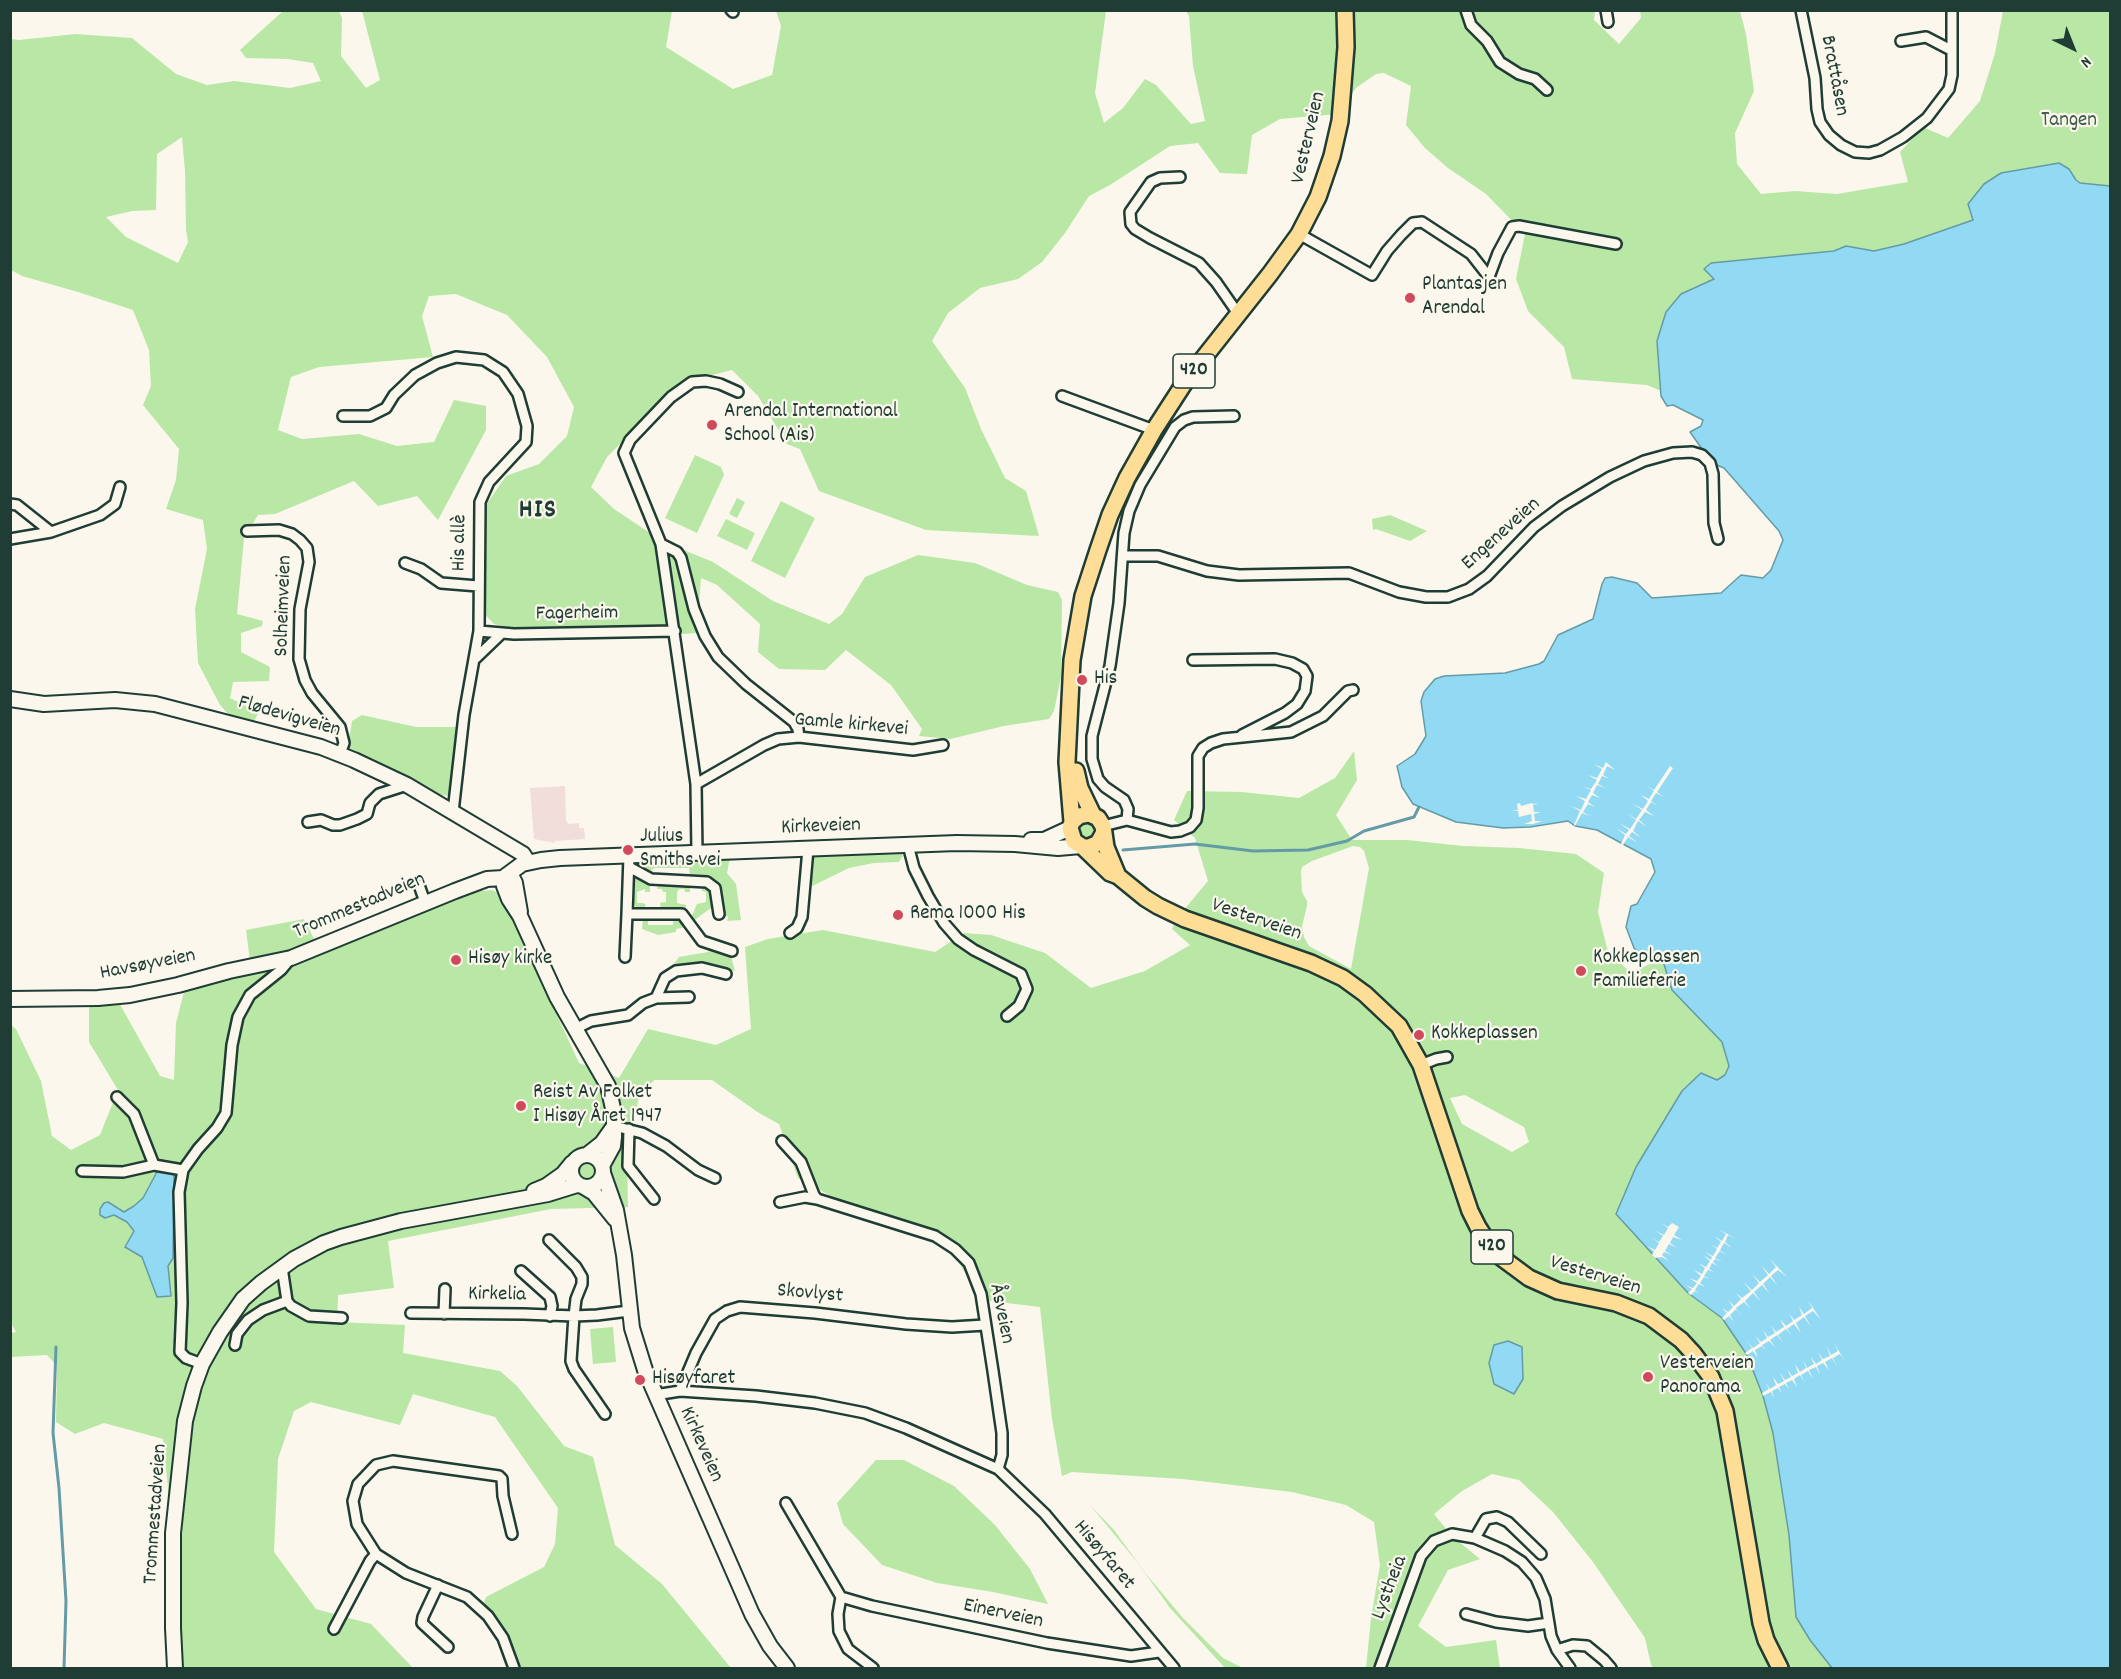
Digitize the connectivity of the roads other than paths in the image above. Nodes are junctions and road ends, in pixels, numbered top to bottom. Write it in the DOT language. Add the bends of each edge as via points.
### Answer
graph roads {
  1 [pos="1345,10"];
  2 [pos="1466,10"];
  3 [pos="1606,10"];
  4 [pos="1802,10"];
  5 [pos="1952,10"];
  6 [pos="1608,22"];
  7 [pos="1901,41"];
  8 [pos="1951,50"];
  9 [pos="1547,90"];
  10 [pos="1180,177"];
  11 [pos="1299,234"];
  12 [pos="1616,244"];
  13 [pos="1239,315"];
  14 [pos="738,392"];
  15 [pos="1062,396"];
  16 [pos="343,416"];
  17 [pos="1234,416"];
  18 [pos="1154,430"];
  19 [pos="120,487"];
  20 [pos="10,504"];
  21 [pos="247,531"];
  22 [pos="51,532"];
  23 [pos="10,539"];
  24 [pos="1718,539"];
  25 [pos="661,544"];
  26 [pos="1124,556"];
  27 [pos="405,562"];
  28 [pos="478,585"];
  29 [pos="479,631"];
  30 [pos="675,631"];
  31 [pos="502,633"];
  32 [pos="476,659"];
  33 [pos="1193,660"];
  34 [pos="1353,690"];
  35 [pos="10,699"];
  36 [pos="799,737"];
  37 [pos="1237,738"];
  38 [pos="943,745"];
  39 [pos="1069,746"];
  40 [pos="340,754"];
  41 [pos="696,784"];
  42 [pos="407,785"];
  43 [pos="453,812"];
  44 [pos="1127,820"];
  45 [pos="308,822"];
  46 [pos="1071,825"];
  47 [pos="1100,825"];
  48 [pos="1015,844"];
  49 [pos="908,845"];
  50 [pos="1082,847"];
  51 [pos="807,849"];
  52 [pos="697,853"];
  53 [pos="629,861"];
  54 [pos="528,862"];
  55 [pos="507,876"];
  56 [pos="1118,876"];
  57 [pos="418,885"];
  58 [pos="425,902"];
  59 [pos="627,914"];
  60 [pos="719,914"];
  61 [pos="790,933"];
  62 [pos="732,951"];
  63 [pos="625,957"];
  64 [pos="291,958"];
  65 [pos="726,974"];
  66 [pos="689,997"];
  67 [pos="656,998"];
  68 [pos="10,999"];
  69 [pos="1007,1016"];
  70 [pos="575,1029"];
  71 [pos="1447,1057"];
  72 [pos="1421,1065"];
  73 [pos="117,1097"];
  74 [pos="614,1126"];
  75 [pos="629,1129"];
  76 [pos="782,1141"];
  77 [pos="588,1155"];
  78 [pos="572,1163"];
  79 [pos="154,1165"];
  80 [pos="603,1169"];
  81 [pos="183,1170"];
  82 [pos="82,1171"];
  83 [pos="715,1178"];
  84 [pos="581,1186"];
  85 [pos="654,1199"];
  86 [pos="817,1199"];
  87 [pos="510,1201"];
  88 [pos="780,1202"];
  89 [pos="618,1223"];
  90 [pos="549,1240"];
  91 [pos="279,1268"];
  92 [pos="521,1271"];
  93 [pos="444,1289"];
  94 [pos="287,1301"];
  95 [pos="629,1311"];
  96 [pos="411,1313"];
  97 [pos="444,1314"];
  98 [pos="550,1316"];
  99 [pos="574,1316"];
  100 [pos="342,1317"];
  101 [pos="986,1325"];
  102 [pos="235,1345"];
  103 [pos="202,1364"];
  104 [pos="680,1391"];
  105 [pos="655,1395"];
  106 [pos="605,1414"];
  107 [pos="998,1469"];
  108 [pos="786,1503"];
  109 [pos="512,1534"];
  110 [pos="1475,1539"];
  111 [pos="376,1554"];
  112 [pos="1541,1554"];
  113 [pos="438,1585"];
  114 [pos="841,1597"];
  115 [pos="1466,1614"];
  116 [pos="1549,1623"];
  117 [pos="334,1629"];
  118 [pos="448,1647"];
  119 [pos="1557,1650"];
  120 [pos="1159,1652"];
  121 [pos="175,1668"];
  122 [pos="514,1668"];
  123 [pos="787,1668"];
  124 [pos="873,1668"];
  125 [pos="1174,1668"];
  126 [pos="1380,1668"];
  127 [pos="1570,1668"];
  128 [pos="1611,1668"];
  129 [pos="1780,1668"];
  1 -- 11 [label="main road, Vesterveien / 420" via="1340,121 1318,197"];
  2 -- 9 [label="street" via="1471,25 1500,62 1535,79"];
  3 -- 6 [label="street"];
  4 -- 8 [label="street, Brattåsen" via="1820,122 1841,146 1855,152 1880,150 1927,118 1949,90"];
  5 -- 8 [label="street, Brattåsen"];
  7 -- 8 [label="street" via="1926,37"];
  10 -- 13 [label="street" via="1151,182 1130,212 1131,224 1199,263"];
  11 -- 12 [label="street" via="1372,275 1387,251 1413,223 1422,222 1471,254 1489,277 1512,228 1519,226"];
  11 -- 13 [label="main road, Vesterveien / 420"];
  13 -- 18 [label="main road, Vesterveien / 420"];
  14 -- 25 [label="street" via="713,383 693,382 671,397 626,446 624,453"];
  15 -- 18 [label="street"];
  16 -- 28 [label="street, His allè" via="370,416 386,408 415,375 456,357 484,360 503,372 518,394 527,426 526,442 489,482 480,502"];
  17 -- 26 [label="street" via="1193,417 1175,427 1140,485 1129,512"];
  18 -- 39 [label="main road, Vesterveien / 420" via="1110,515 1083,596 1072,660"];
  19 -- 22 [label="street" via="115,504 100,515"];
  20 -- 22 [label="street" via="17,505"];
  21 -- 40 [label="street, Solheimveien" via="279,530 292,534 307,548 309,562 300,609 299,659 312,693 340,727 344,743"];
  22 -- 23 [label="street"];
  24 -- 26 [label="street, Engeneveien" via="1710,463 1692,452 1644,461 1562,506 1534,527 1487,576 1470,589 1448,597 1400,592 1349,573 1239,575 1207,571 1158,556"];
  25 -- 30 [label="street"];
  25 -- 36 [label="street" via="681,558 694,609 718,657 794,722"];
  26 -- 44 [label="street" via="1110,666 1092,736 1092,759 1098,779 1124,800"];
  27 -- 28 [label="street" via="441,583"];
  28 -- 29 [label="street, His allè"];
  29 -- 31 [label="street, Fagerheim"];
  29 -- 32 [label="street, His allè"];
  30 -- 31 [label="street, Fagerheim"];
  30 -- 41 [label="street"];
  31 -- 32 [label="street"];
  32 -- 43 [label="street, His allè" via="464,716"];
  33 -- 37 [label="street" via="1275,659 1292,663 1307,676 1305,691 1297,704"];
  34 -- 37 [label="street" via="1323,716 1291,732"];
  35 -- 40 [label="main road, Flødevigveien" via="44,704 115,700 155,704"];
  36 -- 38 [label="street, Gamle kirkevei" via="913,750"];
  36 -- 41 [label="street, Gamle kirkevei" via="764,745"];
  37 -- 44 [label="street" via="1210,742 1198,756 1198,808 1190,827 1171,832"];
  39 -- 46 [label="main road, Vesterveien / 420"];
  39 -- 47 [label="main road, Vesterveien / 420" via="1080,788"];
  40 -- 42 [label="main road, Flødevigveien"];
  41 -- 52 [label="street"];
  42 -- 43 [label="main road, Flødevigveien"];
  42 -- 45 [label="street" via="379,794 370,803 367,814 357,819 340,825 321,820"];
  43 -- 54 [label="main road, Flødevigveien" via="523,854"];
  44 -- 47 [label="street"];
  46 -- 47 [label="main road" via="1084,814"];
  46 -- 48 [label="main road, Kirkeveien" via="1044,840"];
  46 -- 50 [label="main road, 420" via="1071,837"];
  47 -- 50 [label="main road" via="1098,843"];
  47 -- 56 [label="main road, Vesterveien / 420"];
  48 -- 49 [label="main road, Kirkeveien"];
  48 -- 50 [label="main road, Kirkeveien"];
  49 -- 51 [label="main road, Kirkeveien"];
  49 -- 69 [label="street" via="928,896 958,939 1021,974 1027,988 1018,1006"];
  50 -- 56 [label="main road, Vesterveien / 420"];
  51 -- 52 [label="main road, Kirkeveien"];
  51 -- 61 [label="street" via="802,916"];
  52 -- 53 [label="main road, Kirkeveien"];
  53 -- 54 [label="main road, Kirkeveien"];
  53 -- 59 [label="street"];
  53 -- 60 [label="street, Kirkeveien" via="651,879 707,882 715,888"];
  54 -- 55 [label="main road, Kirkeveien"];
  55 -- 58 [label="main road, Trommestadveien" via="487,879"];
  55 -- 70 [label="main road" via="504,886 509,899"];
  56 -- 72 [label="main road, Vesterveien / 420" via="1145,898 1173,913 1343,978 1399,1026"];
  57 -- 58 [label="street"];
  58 -- 64 [label="main road, Trommestadveien"];
  59 -- 62 [label="street" via="682,914 702,941"];
  59 -- 63 [label="street"];
  64 -- 68 [label="main road, Havsøyveien" via="130,995"];
  64 -- 81 [label="street, Trommestadveien" via="250,995 238,1017 226,1113"];
  65 -- 67 [label="street" via="702,968 676,971 665,978"];
  66 -- 67 [label="street"];
  67 -- 70 [label="street" via="643,1002 628,1015 591,1021"];
  70 -- 74 [label="main road" via="608,1086"];
  71 -- 72 [label="street"];
  72 -- 129 [label="main road, Vesterveien / 420" via="1470,1211 1502,1258 1529,1278 1558,1290 1616,1303 1649,1316 1681,1340 1711,1377 1725,1411 1761,1623"];
  73 -- 79 [label="street" via="134,1114"];
  74 -- 75 [label="street"];
  74 -- 77 [label="main road"];
  74 -- 80 [label="main road" via="613,1146"];
  75 -- 83 [label="street" via="666,1146"];
  75 -- 85 [label="street" via="628,1166"];
  76 -- 86 [label="street" via="801,1162"];
  77 -- 78 [label="main road" via="579,1156"];
  77 -- 80 [label="main road" via="597,1158"];
  78 -- 84 [label="main road" via="571,1177"];
  78 -- 87 [label="main road, Trommestadveien" via="546,1186"];
  79 -- 81 [label="street"];
  79 -- 82 [label="street" via="123,1172"];
  80 -- 84 [label="main road" via="602,1178 594,1185"];
  80 -- 89 [label="main road, Kirkeveien"];
  81 -- 103 [label="street, Trommestadveien" via="179,1192 180,1352"];
  84 -- 87 [label="main road, Trommestadveien"];
  84 -- 89 [label="main road, Kirkeveien" via="594,1193"];
  86 -- 88 [label="street, Åsveien"];
  86 -- 101 [label="street, Åsveien" via="934,1236 955,1249 969,1263 981,1294"];
  87 -- 91 [label="main road, Trommestadveien" via="369,1228 324,1243"];
  89 -- 95 [label="main road, Kirkeveien"];
  90 -- 99 [label="street" via="582,1277"];
  91 -- 94 [label="street"];
  91 -- 103 [label="main road, Trommestadveien" via="243,1299"];
  92 -- 98 [label="street, Kirkelia" via="550,1297"];
  93 -- 97 [label="street, Kirkelia"];
  94 -- 100 [label="street" via="309,1316"];
  94 -- 102 [label="street" via="248,1320 237,1334"];
  95 -- 99 [label="street, Kirkelia"];
  95 -- 105 [label="main road, Kirkeveien" via="637,1347"];
  96 -- 97 [label="street, Kirkelia"];
  97 -- 98 [label="street, Kirkelia"];
  98 -- 99 [label="street, Kirkelia"];
  99 -- 106 [label="street" via="571,1360"];
  101 -- 104 [label="street, Skovlyst" via="906,1324 740,1307 715,1318"];
  101 -- 107 [label="street, Åsveien" via="1002,1434"];
  103 -- 121 [label="main road, Trommestadveien" via="185,1422 173,1533"];
  104 -- 105 [label="street, Hisøyfaret"];
  104 -- 107 [label="street, Hisøyfaret" via="815,1403 865,1413"];
  105 -- 123 [label="main road, Kirkeveien" via="752,1614"];
  107 -- 120 [label="street, Hisøyfaret" via="1045,1514"];
  108 -- 114 [label="street"];
  109 -- 111 [label="street" via="499,1476 393,1461 376,1465 358,1484 353,1501 357,1524"];
  110 -- 112 [label="street" via="1486,1519 1497,1516"];
  110 -- 116 [label="street, Lystheia" via="1522,1562 1536,1578"];
  110 -- 126 [label="street, Lystheia" via="1452,1534 1434,1541 1421,1556"];
  111 -- 113 [label="street" via="406,1573"];
  111 -- 117 [label="street"];
  113 -- 118 [label="street" via="422,1623"];
  113 -- 122 [label="street" via="467,1597 488,1616 503,1638"];
  114 -- 120 [label="street, Einerveien" via="1047,1643 1131,1656"];
  114 -- 124 [label="street" via="839,1631 848,1649"];
  115 -- 116 [label="street" via="1528,1626"];
  116 -- 119 [label="street, Lystheia"];
  119 -- 127 [label="street, Lystheia"];
  119 -- 128 [label="street" via="1587,1646"];
  120 -- 125 [label="street, Hisøyfaret"];
}
